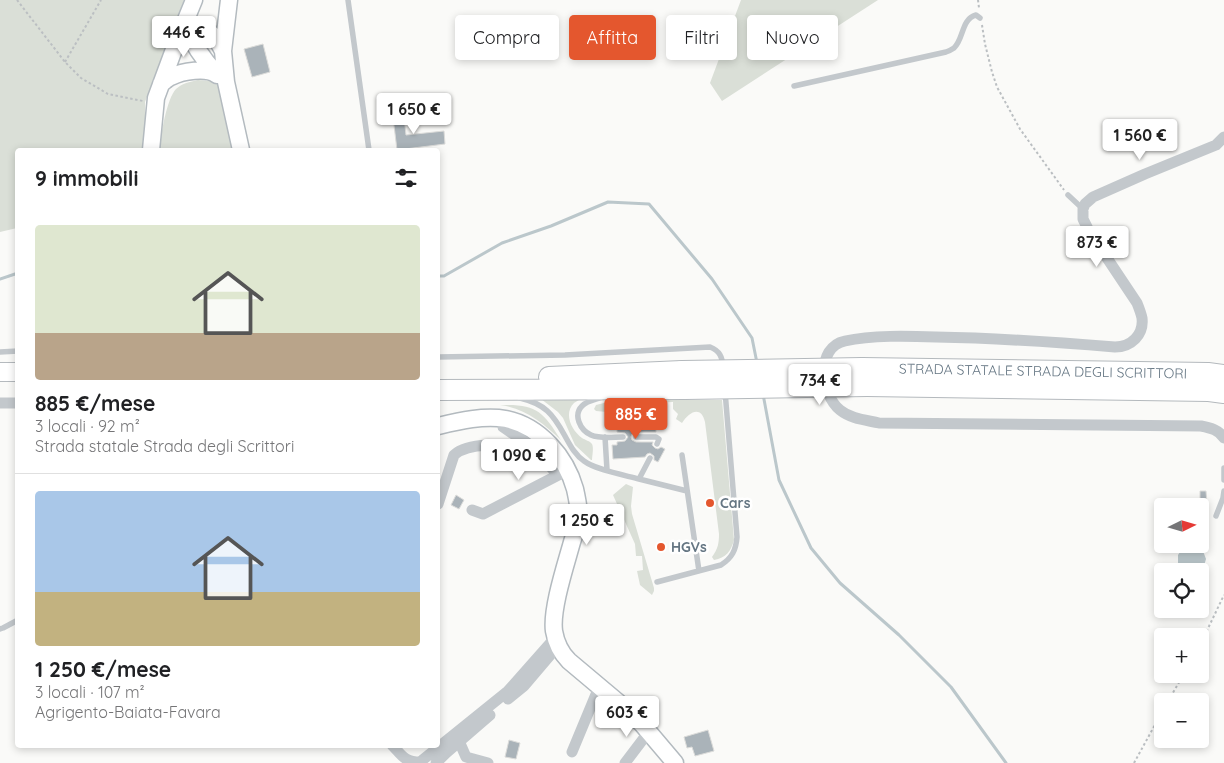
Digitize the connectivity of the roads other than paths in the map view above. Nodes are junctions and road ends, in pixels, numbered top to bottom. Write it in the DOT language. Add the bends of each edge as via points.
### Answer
graph roads {
  1 [pos="194,0"];
  2 [pos="229,0"];
  3 [pos="348,0"];
  4 [pos="980,18"];
  5 [pos="184,25"];
  6 [pos="223,51"];
  7 [pos="221,77"];
  8 [pos="162,84"];
  9 [pos="794,86"];
  10 [pos="1224,138"];
  11 [pos="151,146"];
  12 [pos="239,148"];
  13 [pos="369,148"];
  14 [pos="1068,195"];
  15 [pos="1083,209"];
  16 [pos="15,351"];
  17 [pos="0,352"];
  18 [pos="440,357"];
  19 [pos="1224,363"];
  20 [pos="1062,371"];
  21 [pos="0,372"];
  22 [pos="15,372"];
  23 [pos="1224,375"];
  24 [pos="865,377"];
  25 [pos="440,378"];
  26 [pos="683,380"];
  27 [pos="440,390"];
  28 [pos="1182,392"];
  29 [pos="1224,393"];
  30 [pos="440,396"];
  31 [pos="473,396"];
  32 [pos="514,397"];
  33 [pos="1224,397"];
  34 [pos="0,403"];
  35 [pos="15,403"];
  36 [pos="504,419"];
  37 [pos="440,426"];
  38 [pos="605,437"];
  39 [pos="623,437"];
  40 [pos="636,437"];
  41 [pos="1224,438"];
  42 [pos="657,444"];
  43 [pos="536,450"];
  44 [pos="682,455"];
  45 [pos="650,458"];
  46 [pos="1224,468"];
  47 [pos="606,470"];
  48 [pos="563,473"];
  49 [pos="639,479"];
  50 [pos="1224,480"];
  51 [pos="687,491"];
  52 [pos="1224,491"];
  53 [pos="440,498"];
  54 [pos="472,510"];
  55 [pos="1216,516"];
  56 [pos="699,571"];
  57 [pos="656,582"];
  58 [pos="15,622"];
  59 [pos="0,629"];
  60 [pos="557,642"];
  61 [pos="599,687"];
  62 [pos="650,733"];
  63 [pos="459,741"];
  64 [pos="440,746"];
  65 [pos="395,748"];
  66 [pos="437,748"];
  67 [pos="572,752"];
  68 [pos="669,761"];
  69 [pos="436,763"];
  70 [pos="488,763"];
  71 [pos="625,763"];
  1 -- 5 [label="street"];
  2 -- 6 [label="street"];
  3 -- 13 [label="lane"];
  4 -- 9 [label="lane" via="976,15 970,17 954,48 946,52"];
  5 -- 6 [label="street" via="195,25 209,31"];
  5 -- 7 [label="street" via="205,61"];
  5 -- 8 [label="street"];
  6 -- 7 [label="street"];
  7 -- 8 [label="street" via="200,70 172,76"];
  7 -- 12 [label="street"];
  8 -- 11 [label="street" via="155,104"];
  10 -- 15 [label="street" via="1093,197"];
  14 -- 15 [label="lane"];
  15 -- 41 [label="street" via="1089,232 1141,313 1139,333 1132,343 1115,347 904,336 844,341 835,344 824,361 825,380 833,402 848,415 879,423 1201,426 1217,431"];
  16 -- 17 [label="lane"];
  18 -- 56 [label="lane" via="715,349 722,357 737,546 734,554 721,565"];
  19 -- 20 [label="highway" via="1180,362"];
  20 -- 23 [label="highway, STRADA STATALE STRADA DEGLI SCRITTORI"];
  20 -- 24 [label="highway, STRADA STATALE STRADA DEGLI SCRITTORI"];
  21 -- 22 [label="main road"];
  24 -- 26 [label="highway, bridge"];
  24 -- 28 [label="highway, STRADA STATALE STRADA DEGLI SCRITTORI"];
  25 -- 26 [label="highway" via="557,376"];
  26 -- 27 [label="highway"];
  26 -- 38 [label="lane" via="587,402 578,414 581,427 596,437"];
  28 -- 29 [label="highway, STRADA STATALE STRADA DEGLI SCRITTORI"];
  28 -- 33 [label="highway"];
  30 -- 31 [label="lane"];
  32 -- 47 [label="lane" via="530,400 549,412 578,456 592,466"];
  34 -- 35 [label="street"];
  36 -- 37 [label="street" via="458,421"];
  36 -- 43 [label="street" via="503,427"];
  36 -- 48 [label="street" via="525,426 544,440 560,457"];
  38 -- 39 [label="lane"];
  38 -- 47 [label="lane"];
  40 -- 42 [label="lane" via="656,437 659,439"];
  43 -- 48 [label="street"];
  43 -- 53 [label="street" via="500,446 464,449 454,455"];
  44 -- 51 [label="lane"];
  45 -- 49 [label="lane"];
  46 -- 50 [label="lane"];
  47 -- 49 [label="lane"];
  48 -- 54 [label="street" via="483,514"];
  48 -- 60 [label="street" via="571,476 578,518 556,606 554,629"];
  49 -- 51 [label="lane"];
  51 -- 56 [label="lane"];
  52 -- 55 [label="lane"];
  56 -- 57 [label="lane"];
  58 -- 59 [label="lane"];
  60 -- 61 [label="street" via="569,661"];
  60 -- 63 [label="street" via="524,686"];
  60 -- 64 [label="street" via="508,690"];
  61 -- 62 [label="street"];
  61 -- 67 [label="street"];
  62 -- 68 [label="street"];
  62 -- 71 [label="street"];
  63 -- 69 [label="street"];
  63 -- 70 [label="street" via="466,757"];
  65 -- 66 [label="street" via="411,762 420,762"];
}
